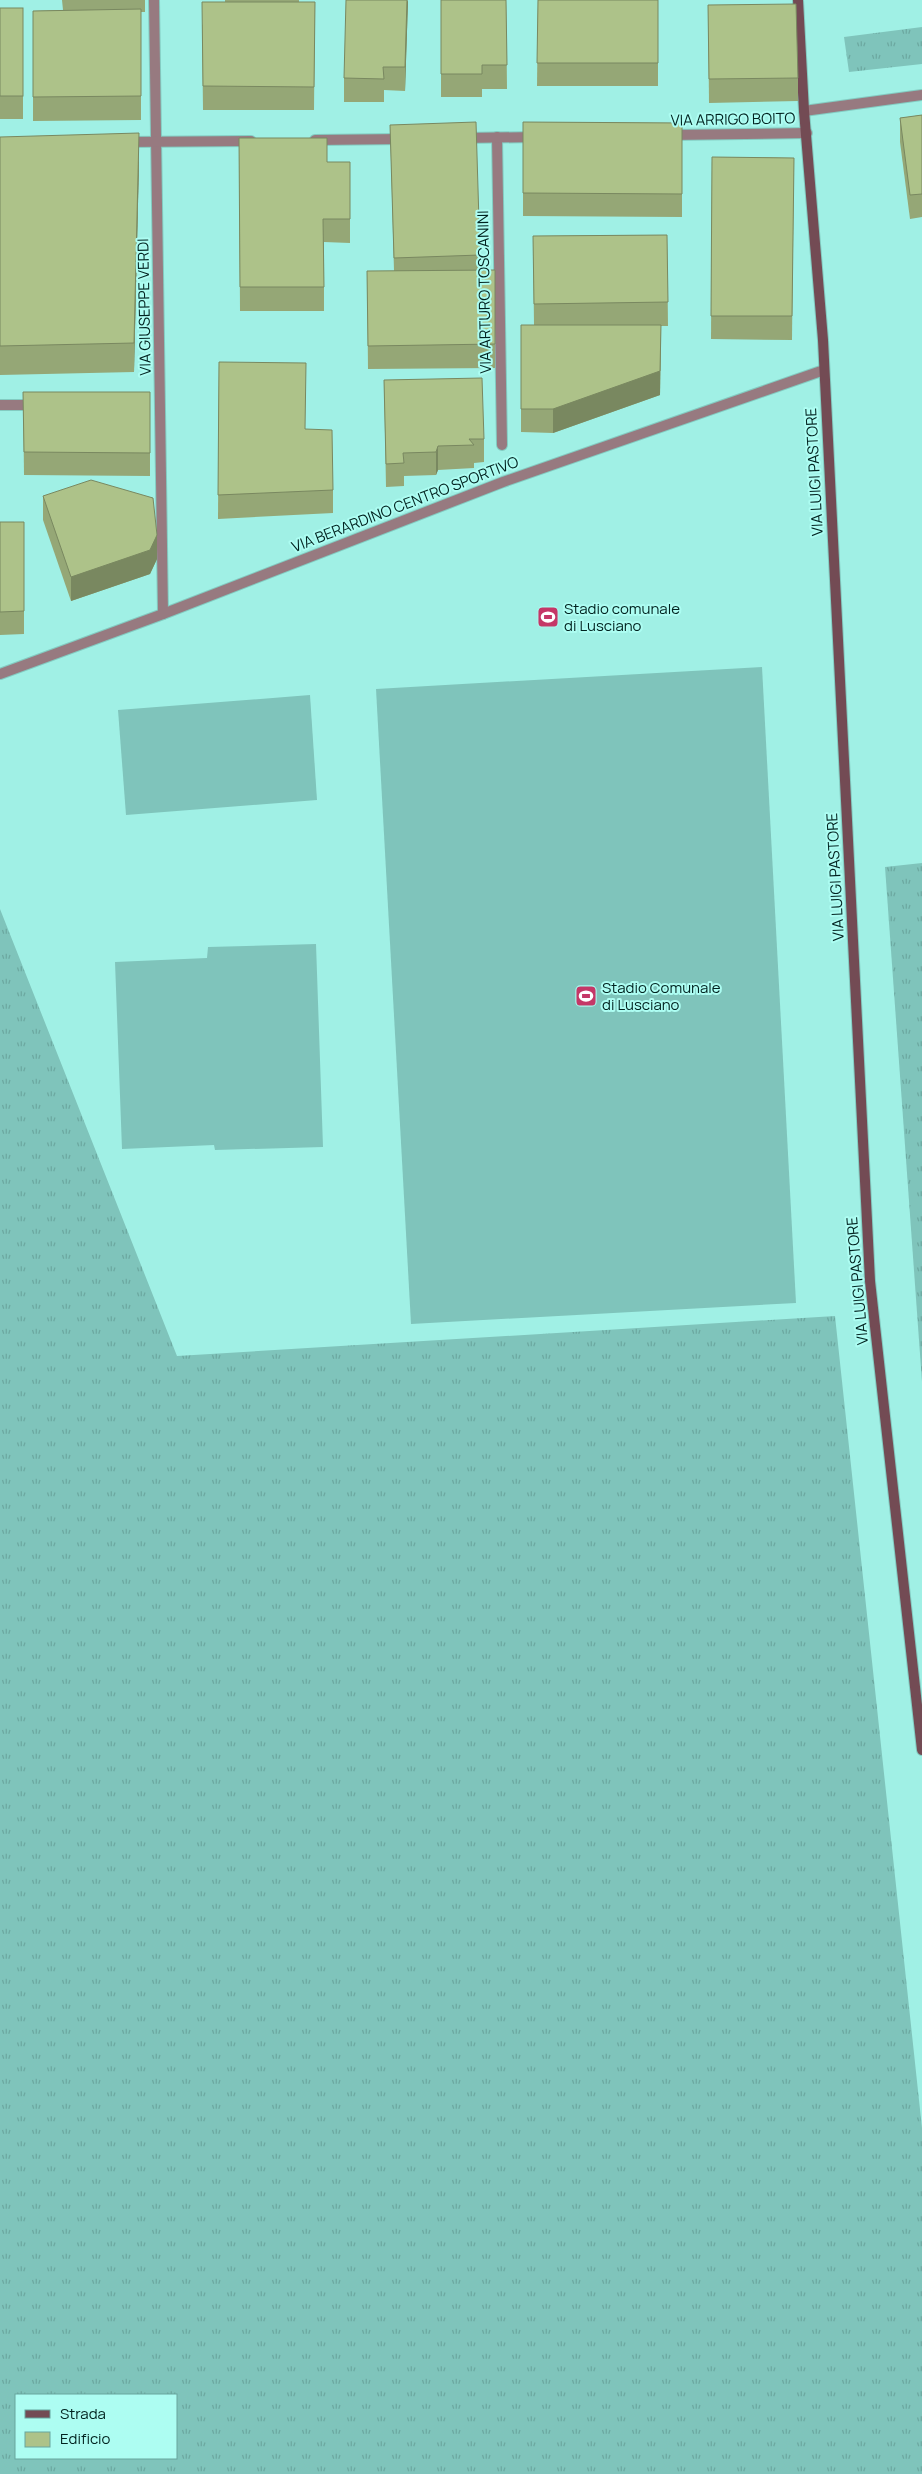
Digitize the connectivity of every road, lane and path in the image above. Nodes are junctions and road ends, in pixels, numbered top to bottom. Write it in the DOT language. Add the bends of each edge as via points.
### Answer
graph roads {
  1 [pos="154,0"];
  2 [pos="798,0"];
  3 [pos="922,95"];
  4 [pos="804,111"];
  5 [pos="807,133"];
  6 [pos="661,135"];
  7 [pos="497,137"];
  8 [pos="545,137"];
  9 [pos="457,138"];
  10 [pos="417,139"];
  11 [pos="307,140"];
  12 [pos="257,141"];
  13 [pos="118,142"];
  14 [pos="157,142"];
  15 [pos="824,370"];
  16 [pos="0,405"];
  17 [pos="47,405"];
  18 [pos="502,446"];
  19 [pos="163,614"];
  20 [pos="0,674"];
  21 [pos="922,1750"];
  1 -- 14 [label="street, VIA GIUSEPPE VERDI"];
  2 -- 4 [label="street, VIA LUIGI PASTORE"];
  3 -- 4 [label="street"];
  4 -- 5 [label="street, VIA LUIGI PASTORE"];
  5 -- 6 [label="street, VIA ARRIGO BOITO"];
  5 -- 15 [label="street, VIA LUIGI PASTORE"];
  7 -- 8 [label="street"];
  7 -- 9 [label="street"];
  7 -- 18 [label="street, VIA ARTURO TOSCANINI"];
  10 -- 11 [label="street"];
  12 -- 14 [label="street"];
  13 -- 14 [label="street"];
  14 -- 19 [label="street, VIA GIUSEPPE VERDI" via="156,405"];
  15 -- 19 [label="street, VIA BERARDINO CENTRO SPORTIVO" via="503,482"];
  15 -- 21 [label="street, VIA LUIGI PASTORE" via="870,1281"];
  16 -- 17 [label="street"];
  19 -- 20 [label="street, VIA BERARDINO CENTRO SPORTIVO"];
}
